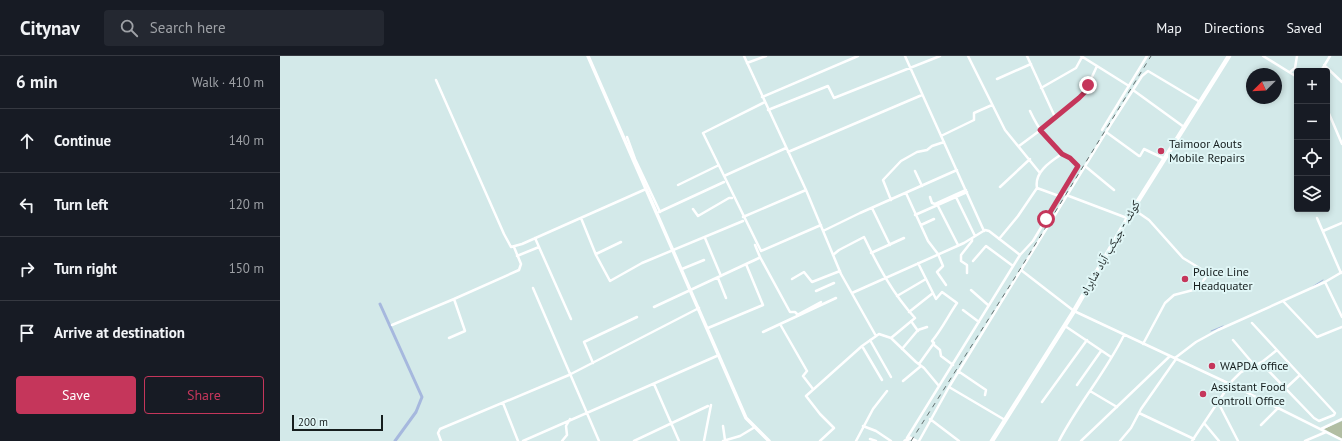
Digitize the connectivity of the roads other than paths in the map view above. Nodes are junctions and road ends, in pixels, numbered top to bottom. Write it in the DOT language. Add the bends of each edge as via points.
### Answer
graph roads {
  1 [pos="588,56"];
  2 [pos="744,56"];
  3 [pos="766,56"];
  4 [pos="858,56"];
  5 [pos="905,56"];
  6 [pos="940,56"];
  7 [pos="968,56"];
  8 [pos="1027,56"];
  9 [pos="1081,56"];
  10 [pos="1146,56"];
  11 [pos="1229,56"];
  12 [pos="1263,56"];
  13 [pos="1297,56"];
  14 [pos="1330,56"];
  15 [pos="747,63"];
  16 [pos="1031,64"];
  17 [pos="1324,65"];
  18 [pos="1097,66"];
  19 [pos="910,68"];
  20 [pos="1322,68"];
  21 [pos="1290,72"];
  22 [pos="1294,75"];
  23 [pos="998,79"];
  24 [pos="436,80"];
  25 [pos="1342,82"];
  26 [pos="1129,86"];
  27 [pos="1041,88"];
  28 [pos="1133,90"];
  29 [pos="922,95"];
  30 [pos="762,97"];
  31 [pos="765,102"];
  32 [pos="1200,102"];
  33 [pos="992,105"];
  34 [pos="768,110"];
  35 [pos="1030,111"];
  36 [pos="1330,116"];
  37 [pos="1055,117"];
  38 [pos="1184,127"];
  39 [pos="1040,130"];
  40 [pos="1102,130"];
  41 [pos="1106,132"];
  42 [pos="941,136"];
  43 [pos="627,137"];
  44 [pos="1341,139"];
  45 [pos="944,142"];
  46 [pos="1342,144"];
  47 [pos="1019,146"];
  48 [pos="786,148"];
  49 [pos="788,152"];
  50 [pos="1062,154"];
  51 [pos="1030,159"];
  52 [pos="1164,159"];
  53 [pos="1085,166"];
  54 [pos="957,170"];
  55 [pos="915,171"];
  56 [pos="1040,173"];
  57 [pos="724,176"];
  58 [pos="724,182"];
  59 [pos="678,185"];
  60 [pos="922,186"];
  61 [pos="1000,186"];
  62 [pos="1037,188"];
  63 [pos="646,189"];
  64 [pos="806,190"];
  65 [pos="1114,190"];
  66 [pos="966,191"];
  67 [pos="906,193"];
  68 [pos="1061,193"];
  69 [pos="1059,196"];
  70 [pos="1067,196"];
  71 [pos="930,197"];
  72 [pos="956,197"];
  73 [pos="732,198"];
  74 [pos="891,200"];
  75 [pos="938,206"];
  76 [pos="872,208"];
  77 [pos="694,209"];
  78 [pos="1132,209"];
  79 [pos="658,212"];
  80 [pos="915,215"];
  81 [pos="581,218"];
  82 [pos="1127,218"];
  83 [pos="1317,218"];
  84 [pos="743,219"];
  85 [pos="934,219"];
  86 [pos="1342,223"];
  87 [pos="821,225"];
  88 [pos="921,225"];
  89 [pos="823,231"];
  90 [pos="984,231"];
  91 [pos="1323,231"];
  92 [pos="974,237"];
  93 [pos="535,238"];
  94 [pos="704,238"];
  95 [pos="904,238"];
  96 [pos="998,239"];
  97 [pos="621,242"];
  98 [pos="890,245"];
  99 [pos="958,245"];
  100 [pos="514,247"];
  101 [pos="539,247"];
  102 [pos="674,251"];
  103 [pos="871,252"];
  104 [pos="938,254"];
  105 [pos="596,255"];
  106 [pos="833,255"];
  107 [pos="1020,255"];
  108 [pos="518,256"];
  109 [pos="760,257"];
  110 [pos="704,260"];
  111 [pos="973,261"];
  112 [pos="918,263"];
  113 [pos="746,264"];
  114 [pos="1014,266"];
  115 [pos="682,269"];
  116 [pos="1021,270"];
  117 [pos="840,271"];
  118 [pos="1341,273"];
  119 [pos="967,274"];
  120 [pos="719,277"];
  121 [pos="886,277"];
  122 [pos="792,279"];
  123 [pos="926,279"];
  124 [pos="1325,282"];
  125 [pos="834,283"];
  126 [pos="946,285"];
  127 [pos="533,288"];
  128 [pos="691,289"];
  129 [pos="971,290"];
  130 [pos="816,291"];
  131 [pos="933,293"];
  132 [pos="852,294"];
  133 [pos="897,296"];
  134 [pos="726,298"];
  135 [pos="836,298"];
  136 [pos="454,299"];
  137 [pos="821,302"];
  138 [pos="1284,302"];
  139 [pos="988,305"];
  140 [pos="654,307"];
  141 [pos="699,308"];
  142 [pos="963,310"];
  143 [pos="1074,311"];
  144 [pos="909,312"];
  145 [pos="797,315"];
  146 [pos="637,317"];
  147 [pos="1342,317"];
  148 [pos="571,319"];
  149 [pos="911,321"];
  150 [pos="979,322"];
  151 [pos="780,324"];
  152 [pos="1252,324"];
  153 [pos="392,325"];
  154 [pos="1065,326"];
  155 [pos="927,327"];
  156 [pos="1342,327"];
  157 [pos="708,328"];
  158 [pos="918,331"];
  159 [pos="763,332"];
  160 [pos="1124,335"];
  161 [pos="876,336"];
  162 [pos="449,338"];
  163 [pos="891,338"];
  164 [pos="870,340"];
  165 [pos="1087,340"];
  166 [pos="1233,340"];
  167 [pos="933,344"];
  168 [pos="1142,344"];
  169 [pos="862,346"];
  170 [pos="902,349"];
  171 [pos="1277,350"];
  172 [pos="1102,351"];
  173 [pos="720,355"];
  174 [pos="1170,356"];
  175 [pos="1111,357"];
  176 [pos="1175,358"];
  177 [pos="593,363"];
  178 [pos="1261,363"];
  179 [pos="920,365"];
  180 [pos="953,365"];
  181 [pos="1255,366"];
  182 [pos="958,371"];
  183 [pos="569,375"];
  184 [pos="1300,375"];
  185 [pos="891,377"];
  186 [pos="882,380"];
  187 [pos="903,381"];
  188 [pos="654,384"];
  189 [pos="1230,384"];
  190 [pos="1077,385"];
  191 [pos="939,386"];
  192 [pos="949,387"];
  193 [pos="813,389"];
  194 [pos="1285,389"];
  195 [pos="887,391"];
  196 [pos="1090,391"];
  197 [pos="985,395"];
  198 [pos="1042,402"];
  199 [pos="503,403"];
  200 [pos="1216,404"];
  201 [pos="1117,407"];
  202 [pos="1278,408"];
  203 [pos="586,412"];
  204 [pos="1139,413"];
  205 [pos="570,419"];
  206 [pos="930,419"];
  207 [pos="1342,419"];
  208 [pos="1005,420"];
  209 [pos="672,423"];
  210 [pos="1204,423"];
  211 [pos="1261,425"];
  212 [pos="723,426"];
  213 [pos="863,426"];
  214 [pos="754,427"];
  215 [pos="1321,429"];
  216 [pos="1327,432"];
  217 [pos="870,439"];
  218 [pos="906,440"];
  219 [pos="1193,440"];
  220 [pos="1342,440"];
  221 [pos="441,441"];
  222 [pos="518,441"];
  223 [pos="523,441"];
  224 [pos="562,441"];
  225 [pos="599,441"];
  226 [pos="634,441"];
  227 [pos="679,441"];
  228 [pos="704,441"];
  229 [pos="724,441"];
  230 [pos="769,441"];
  231 [pos="820,441"];
  232 [pos="856,441"];
  233 [pos="876,441"];
  234 [pos="891,441"];
  235 [pos="917,441"];
  236 [pos="959,441"];
  237 [pos="992,441"];
  238 [pos="1059,441"];
  239 [pos="1080,441"];
  240 [pos="1120,441"];
  241 [pos="1219,441"];
  242 [pos="1238,441"];
  243 [pos="1305,441"];
  1 -- 63 [label="street"];
  2 -- 15 [label="street"];
  3 -- 15 [label="street"];
  4 -- 30 [label="street"];
  5 -- 19 [label="street"];
  6 -- 19 [label="street"];
  7 -- 33 [label="street"];
  8 -- 16 [label="street"];
  9 -- 18 [label="street"];
  9 -- 27 [label="street" via="1076,68"];
  10 -- 26 [label="street"];
  11 -- 32 [label="highway, کوئٹہ - جیکب آباد شاہراہ"];
  12 -- 21 [label="street"];
  13 -- 21 [label="street" via="1296,68"];
  14 -- 17 [label="street"];
  15 -- 30 [label="street"];
  16 -- 23 [label="street"];
  16 -- 27 [label="street"];
  17 -- 20 [label="street"];
  17 -- 25 [label="street"];
  18 -- 26 [label="street"];
  18 -- 37 [label="street" via="1085,92"];
  19 -- 29 [label="street"];
  19 -- 34 [label="street" via="834,98 828,86"];
  21 -- 22 [label="street"];
  24 -- 100 [label="street" via="504,234 509,244"];
  26 -- 40 [label="street"];
  27 -- 37 [label="street"];
  28 -- 32 [label="street" via="1148,71"];
  28 -- 38 [label="street"];
  28 -- 41 [label="street"];
  29 -- 42 [label="street"];
  29 -- 49 [label="street"];
  30 -- 31 [label="street"];
  31 -- 34 [label="street"];
  31 -- 57 [label="street" via="703,132"];
  32 -- 38 [label="highway, کوئٹہ - جیکب آباد شاہراہ"];
  33 -- 42 [label="street" via="974,113 974,120"];
  33 -- 47 [label="street" via="1005,130"];
  34 -- 48 [label="street"];
  35 -- 39 [label="street"];
  36 -- 44 [label="street"];
  37 -- 39 [label="street"];
  38 -- 52 [label="highway, کوئٹہ - جیکب آباد شاہراہ"];
  39 -- 47 [label="street"];
  39 -- 50 [label="street"];
  41 -- 52 [label="street" via="1139,156 1144,149"];
  41 -- 53 [label="street"];
  42 -- 45 [label="street"];
  43 -- 79 [label="street"];
  44 -- 46 [label="street"];
  45 -- 54 [label="street"];
  45 -- 74 [label="street" via="918,152 896,165 883,180"];
  47 -- 51 [label="street"];
  48 -- 49 [label="street"];
  48 -- 57 [label="street"];
  49 -- 64 [label="street"];
  50 -- 56 [label="street"];
  50 -- 68 [label="street" via="1078,166"];
  51 -- 56 [label="street"];
  51 -- 61 [label="street"];
  52 -- 78 [label="highway, کوئٹہ - جیکب آباد شاہراہ"];
  53 -- 65 [label="street"];
  53 -- 70 [label="street"];
  54 -- 60 [label="street"];
  54 -- 66 [label="street"];
  55 -- 60 [label="street"];
  56 -- 62 [label="street" via="1036,177"];
  57 -- 84 [label="street"];
  58 -- 59 [label="street" via="717,165"];
  58 -- 73 [label="street"];
  58 -- 79 [label="street"];
  60 -- 67 [label="street"];
  62 -- 69 [label="street"];
  62 -- 96 [label="street"];
  63 -- 79 [label="street"];
  63 -- 81 [label="street"];
  64 -- 84 [label="street"];
  64 -- 87 [label="street"];
  66 -- 71 [label="street" via="935,204"];
  66 -- 72 [label="street"];
  66 -- 90 [label="street"];
  67 -- 74 [label="street"];
  67 -- 80 [label="street"];
  68 -- 69 [label="street"];
  68 -- 70 [label="street"];
  69 -- 107 [label="street" via="1033,241"];
  70 -- 82 [label="street"];
  70 -- 116 [label="street"];
  72 -- 75 [label="street"];
  72 -- 92 [label="street"];
  73 -- 77 [label="street" via="698,216"];
  73 -- 84 [label="street"];
  74 -- 76 [label="street"];
  75 -- 80 [label="street"];
  75 -- 99 [label="street"];
  76 -- 89 [label="street"];
  76 -- 98 [label="street"];
  78 -- 82 [label="highway, کوئٹہ - جیکب آباد شاہراہ"];
  78 -- 168 [label="street" via="1149,220 1183,258 1206,272 1206,277 1197,289 1174,295 1165,303"];
  79 -- 102 [label="street"];
  80 -- 88 [label="street"];
  81 -- 93 [label="street"];
  81 -- 105 [label="street"];
  82 -- 143 [label="highway, کوئٹہ - جیکب آباد شاہراہ"];
  83 -- 91 [label="street"];
  84 -- 87 [label="street" via="761,251"];
  84 -- 94 [label="street"];
  84 -- 109 [label="street"];
  85 -- 88 [label="street"];
  86 -- 91 [label="street"];
  87 -- 89 [label="street"];
  88 -- 104 [label="street" via="928,241"];
  89 -- 106 [label="street"];
  90 -- 92 [label="street"];
  90 -- 96 [label="street" via="989,231"];
  91 -- 118 [label="street"];
  92 -- 99 [label="street"];
  92 -- 119 [label="street" via="961,256 961,261 967,265"];
  93 -- 100 [label="street"];
  93 -- 101 [label="street"];
  94 -- 102 [label="street"];
  94 -- 120 [label="street"];
  95 -- 98 [label="street"];
  96 -- 107 [label="street"];
  97 -- 105 [label="street" via="597,252"];
  98 -- 103 [label="street"];
  99 -- 104 [label="street"];
  100 -- 108 [label="street"];
  101 -- 108 [label="street"];
  101 -- 148 [label="street"];
  102 -- 105 [label="street" via="642,263 610,281"];
  102 -- 115 [label="street"];
  103 -- 106 [label="street" via="864,237"];
  103 -- 121 [label="street"];
  104 -- 112 [label="street"];
  104 -- 126 [label="street" via="943,266 937,272"];
  106 -- 117 [label="street"];
  107 -- 114 [label="street"];
  108 -- 136 [label="street" via="521,266 518,271"];
  109 -- 113 [label="street"];
  109 -- 145 [label="street" via="790,312"];
  110 -- 115 [label="street"];
  111 -- 114 [label="street" via="986,246"];
  112 -- 121 [label="street"];
  112 -- 123 [label="street"];
  113 -- 120 [label="street"];
  113 -- 157 [label="street" via="763,305"];
  114 -- 139 [label="street"];
  115 -- 128 [label="street"];
  116 -- 143 [label="street"];
  116 -- 182 [label="street"];
  117 -- 122 [label="street" via="812,282 804,272"];
  117 -- 132 [label="street"];
  118 -- 124 [label="street"];
  120 -- 128 [label="street"];
  120 -- 134 [label="street"];
  121 -- 132 [label="street"];
  121 -- 133 [label="street"];
  123 -- 131 [label="street"];
  123 -- 133 [label="street"];
  124 -- 138 [label="street"];
  124 -- 147 [label="street"];
  125 -- 130 [label="street"];
  127 -- 183 [label="street"];
  128 -- 140 [label="street"];
  128 -- 141 [label="street"];
  129 -- 139 [label="street"];
  131 -- 144 [label="street"];
  131 -- 167 [label="street" via="936,298 942,292 957,303 946,318 943,328 932,341"];
  132 -- 161 [label="street"];
  133 -- 144 [label="street"];
  135 -- 145 [label="street"];
  136 -- 153 [label="street"];
  136 -- 162 [label="street" via="465,330"];
  137 -- 145 [label="street"];
  138 -- 156 [label="street" via="1317,337"];
  138 -- 176 [label="street" via="1218,330"];
  139 -- 150 [label="street"];
  141 -- 157 [label="street"];
  141 -- 177 [label="street"];
  142 -- 150 [label="street"];
  143 -- 154 [label="highway, کوئٹہ - جیکب آباد شاہراہ"];
  143 -- 160 [label="street"];
  144 -- 149 [label="street" via="915,318"];
  145 -- 151 [label="street"];
  146 -- 177 [label="street" via="584,342"];
  149 -- 158 [label="street"];
  149 -- 163 [label="street"];
  150 -- 180 [label="street"];
  151 -- 159 [label="street"];
  151 -- 193 [label="street" via="807,371 803,376"];
  152 -- 171 [label="street"];
  154 -- 165 [label="street"];
  154 -- 208 [label="highway, کوئٹہ - جیکب آباد شاہراہ"];
  155 -- 158 [label="street"];
  157 -- 173 [label="street"];
  158 -- 170 [label="street"];
  160 -- 168 [label="street"];
  160 -- 175 [label="street"];
  161 -- 163 [label="street" via="882,334"];
  161 -- 164 [label="street"];
  163 -- 170 [label="street"];
  164 -- 169 [label="street"];
  164 -- 185 [label="street"];
  165 -- 172 [label="street"];
  165 -- 198 [label="street"];
  166 -- 181 [label="street"];
  167 -- 179 [label="street"];
  167 -- 180 [label="street" via="940,350 941,356"];
  168 -- 174 [label="street"];
  169 -- 186 [label="street"];
  169 -- 193 [label="street"];
  170 -- 179 [label="street"];
  171 -- 178 [label="street"];
  171 -- 184 [label="street"];
  172 -- 175 [label="street"];
  172 -- 190 [label="street"];
  173 -- 188 [label="street"];
  173 -- 214 [label="street" via="746,418"];
  174 -- 176 [label="street"];
  174 -- 201 [label="street"];
  175 -- 196 [label="street"];
  176 -- 189 [label="street"];
  176 -- 204 [label="street"];
  177 -- 183 [label="street"];
  178 -- 181 [label="street"];
  178 -- 194 [label="street"];
  179 -- 187 [label="street"];
  179 -- 191 [label="street" via="931,374"];
  180 -- 191 [label="street"];
  181 -- 189 [label="street" via="1241,372"];
  182 -- 192 [label="street"];
  182 -- 197 [label="street" via="986,390"];
  183 -- 199 [label="street"];
  183 -- 203 [label="street"];
  184 -- 194 [label="street"];
  184 -- 194 [label="street" via="1335,412 1334,415 1319,421"];
  188 -- 203 [label="street"];
  188 -- 209 [label="street"];
  189 -- 200 [label="street"];
  189 -- 202 [label="street"];
  191 -- 218 [label="street"];
  192 -- 206 [label="street"];
  192 -- 208 [label="street"];
  193 -- 231 [label="street" via="806,396 834,428"];
  195 -- 213 [label="street"];
  196 -- 201 [label="street"];
  196 -- 238 [label="street"];
  199 -- 221 [label="street" via="440,429 438,433"];
  199 -- 222 [label="street"];
  200 -- 210 [label="street"];
  200 -- 242 [label="street" via="1220,406"];
  201 -- 239 [label="street"];
  202 -- 211 [label="street"];
  202 -- 215 [label="street"];
  203 -- 205 [label="street"];
  203 -- 225 [label="street"];
  204 -- 219 [label="street"];
  204 -- 240 [label="street"];
  205 -- 223 [label="street"];
  205 -- 224 [label="street" via="566,426 567,435"];
  206 -- 235 [label="street"];
  206 -- 236 [label="street"];
  207 -- 215 [label="street"];
  208 -- 237 [label="highway, کوئٹہ - جیکب آباد شاہراہ"];
  209 -- 226 [label="street"];
  209 -- 227 [label="street"];
  209 -- 228 [label="street" via="710,406"];
  210 -- 219 [label="street"];
  210 -- 241 [label="street"];
  212 -- 229 [label="street"];
  213 -- 232 [label="street"];
  213 -- 234 [label="street"];
  214 -- 229 [label="street" via="740,436"];
  214 -- 230 [label="street"];
  215 -- 216 [label="street"];
  216 -- 220 [label="street"];
  216 -- 243 [label="street"];
  217 -- 233 [label="street"];
  218 -- 235 [label="street" via="910,438"];
}
